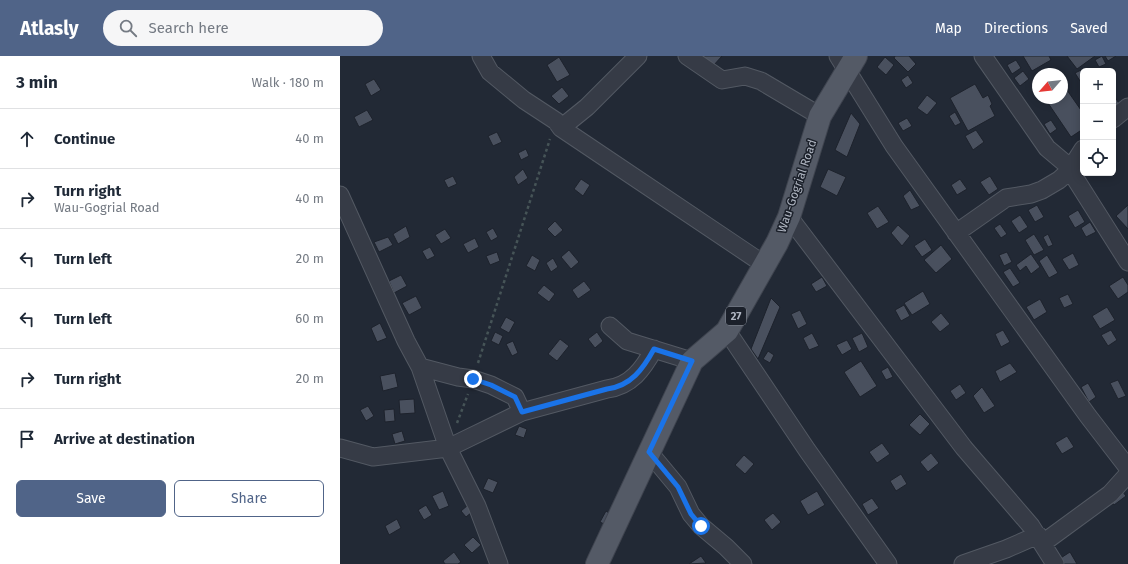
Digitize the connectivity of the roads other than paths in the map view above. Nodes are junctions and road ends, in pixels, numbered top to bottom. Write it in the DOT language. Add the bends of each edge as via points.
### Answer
graph roads {
  1 [pos="481,56"];
  2 [pos="638,56"];
  3 [pos="687,56"];
  4 [pos="983,56"];
  5 [pos="847,61"];
  6 [pos="1128,107"];
  7 [pos="820,116"];
  8 [pos="1116,117"];
  9 [pos="558,124"];
  10 [pos="1080,154"];
  11 [pos="1069,171"];
  12 [pos="340,195"];
  13 [pos="789,218"];
  14 [pos="956,233"];
  15 [pos="1128,262"];
  16 [pos="765,265"];
  17 [pos="610,326"];
  18 [pos="727,331"];
  19 [pos="654,349"];
  20 [pos="692,361"];
  21 [pos="420,367"];
  22 [pos="522,412"];
  23 [pos="340,448"];
  24 [pos="448,448"];
  25 [pos="649,452"];
  26 [pos="1128,468"];
  27 [pos="1128,474"];
  28 [pos="1040,539"];
  29 [pos="499,564"];
  30 [pos="597,564"];
  31 [pos="743,564"];
  32 [pos="888,564"];
  33 [pos="963,564"];
  34 [pos="1055,564"];
  1 -- 9 [label="street" via="490,72"];
  2 -- 9 [label="street" via="587,107"];
  3 -- 7 [label="street" via="722,80 745,76 761,81"];
  4 -- 11 [label="street" via="1047,148 1062,160"];
  5 -- 7 [label="main road, Wau-Gogrial Road / 27"];
  5 -- 14 [label="street" via="894,146"];
  6 -- 8 [label="street"];
  7 -- 13 [label="main road, Wau-Gogrial Road / 27"];
  9 -- 16 [label="street"];
  10 -- 11 [label="street"];
  11 -- 14 [label="street" via="1042,190 1006,198"];
  11 -- 15 [label="street"];
  12 -- 21 [label="street"];
  13 -- 16 [label="main road, Wau-Gogrial Road / 27"];
  13 -- 28 [label="street" via="964,448 1015,505"];
  14 -- 26 [label="street"];
  16 -- 18 [label="main road, Wau-Gogrial Road / 27"];
  17 -- 19 [label="street" via="627,341"];
  18 -- 20 [label="main road, Wau-Gogrial Road / 27"];
  18 -- 32 [label="street" via="806,450"];
  19 -- 20 [label="street"];
  19 -- 22 [label="street" via="642,370 618,388"];
  20 -- 25 [label="main road, Wau-Gogrial Road / 27"];
  21 -- 22 [label="street" via="491,385 515,397"];
  21 -- 24 [label="street"];
  22 -- 24 [label="street"];
  23 -- 24 [label="street" via="373,457"];
  24 -- 29 [label="street" via="477,506"];
  25 -- 30 [label="main road, Wau-Gogrial Road / 27"];
  25 -- 31 [label="street" via="678,487 691,514 701,526"];
  27 -- 28 [label="street" via="1110,494"];
  28 -- 33 [label="street"];
  28 -- 34 [label="street"];
}
